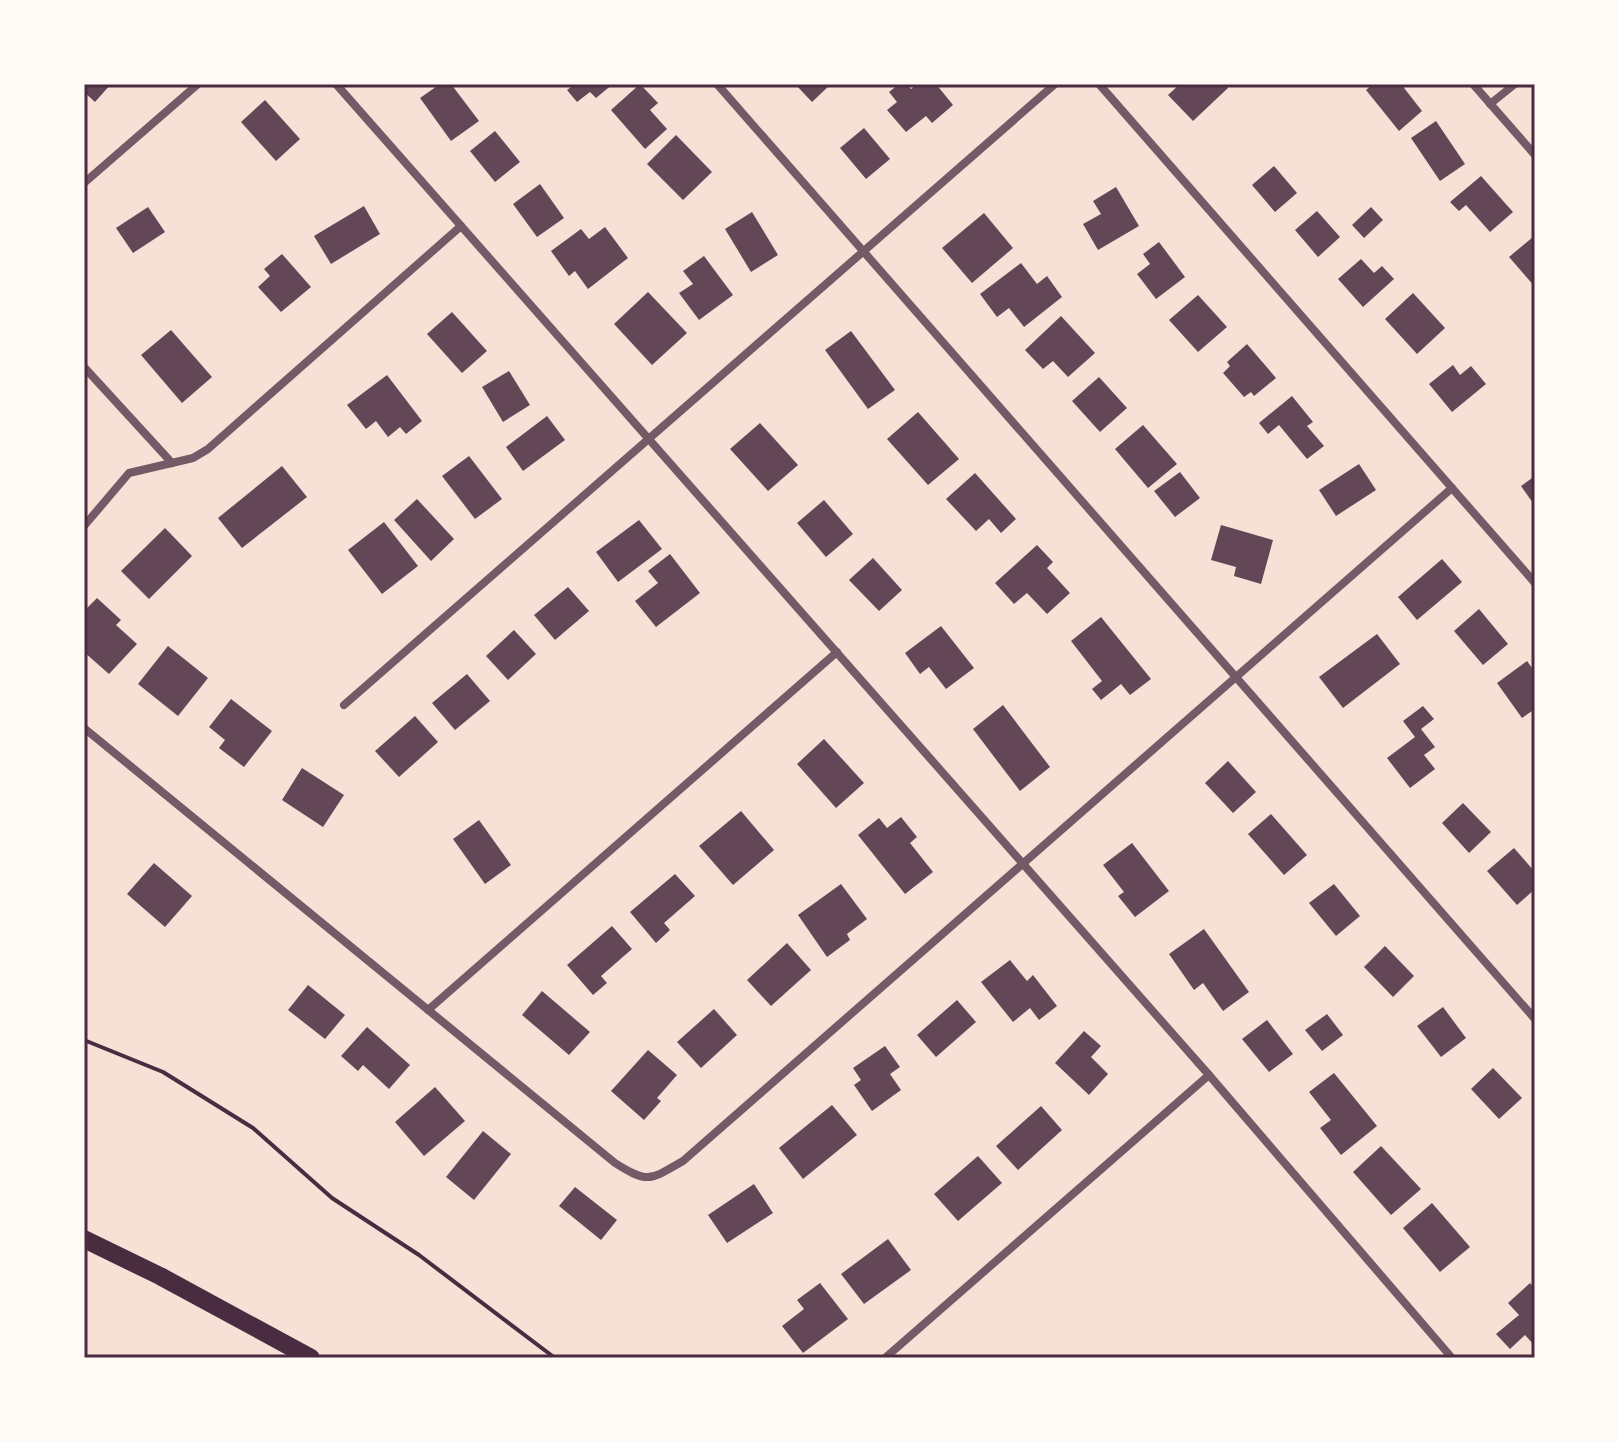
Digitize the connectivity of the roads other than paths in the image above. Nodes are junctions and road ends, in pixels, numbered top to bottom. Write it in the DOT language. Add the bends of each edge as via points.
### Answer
graph roads {
  1 [pos="198,84"];
  2 [pos="336,84"];
  3 [pos="717,84"];
  4 [pos="1055,84"];
  5 [pos="1099,84"];
  6 [pos="1473,84"];
  7 [pos="1515,84"];
  8 [pos="1490,104"];
  9 [pos="1535,155"];
  10 [pos="84,183"];
  11 [pos="461,226"];
  12 [pos="863,251"];
  13 [pos="84,367"];
  14 [pos="649,439"];
  15 [pos="172,463"];
  16 [pos="1452,488"];
  17 [pos="84,526"];
  18 [pos="1535,583"];
  19 [pos="837,652"];
  20 [pos="1236,677"];
  21 [pos="344,705"];
  22 [pos="84,728"];
  23 [pos="1022,864"];
  24 [pos="428,1010"];
  25 [pos="1535,1019"];
  26 [pos="1209,1075"];
  27 [pos="84,1239"];
  28 [pos="311,1358"];
  29 [pos="885,1358"];
  30 [pos="1452,1358"];
  1 -- 10 [label="street"];
  2 -- 11 [label="street"];
  3 -- 12 [label="street"];
  4 -- 12 [label="street"];
  5 -- 16 [label="street"];
  6 -- 8 [label="street"];
  7 -- 8 [label="street"];
  8 -- 9 [label="street"];
  11 -- 14 [label="street"];
  11 -- 15 [label="street" via="208,449"];
  12 -- 14 [label="street"];
  12 -- 20 [label="street"];
  13 -- 15 [label="street"];
  14 -- 19 [label="street"];
  14 -- 21 [label="street"];
  15 -- 17 [label="street" via="129,473"];
  16 -- 18 [label="street"];
  16 -- 20 [label="street"];
  19 -- 23 [label="street"];
  19 -- 24 [label="street"];
  20 -- 23 [label="street"];
  20 -- 25 [label="street"];
  22 -- 24 [label="street"];
  23 -- 24 [label="street" via="683,1161 656,1177 638,1177 615,1163"];
  23 -- 26 [label="street"];
  26 -- 29 [label="street"];
  26 -- 30 [label="street"];
  27 -- 28 [label="highway"];
}
